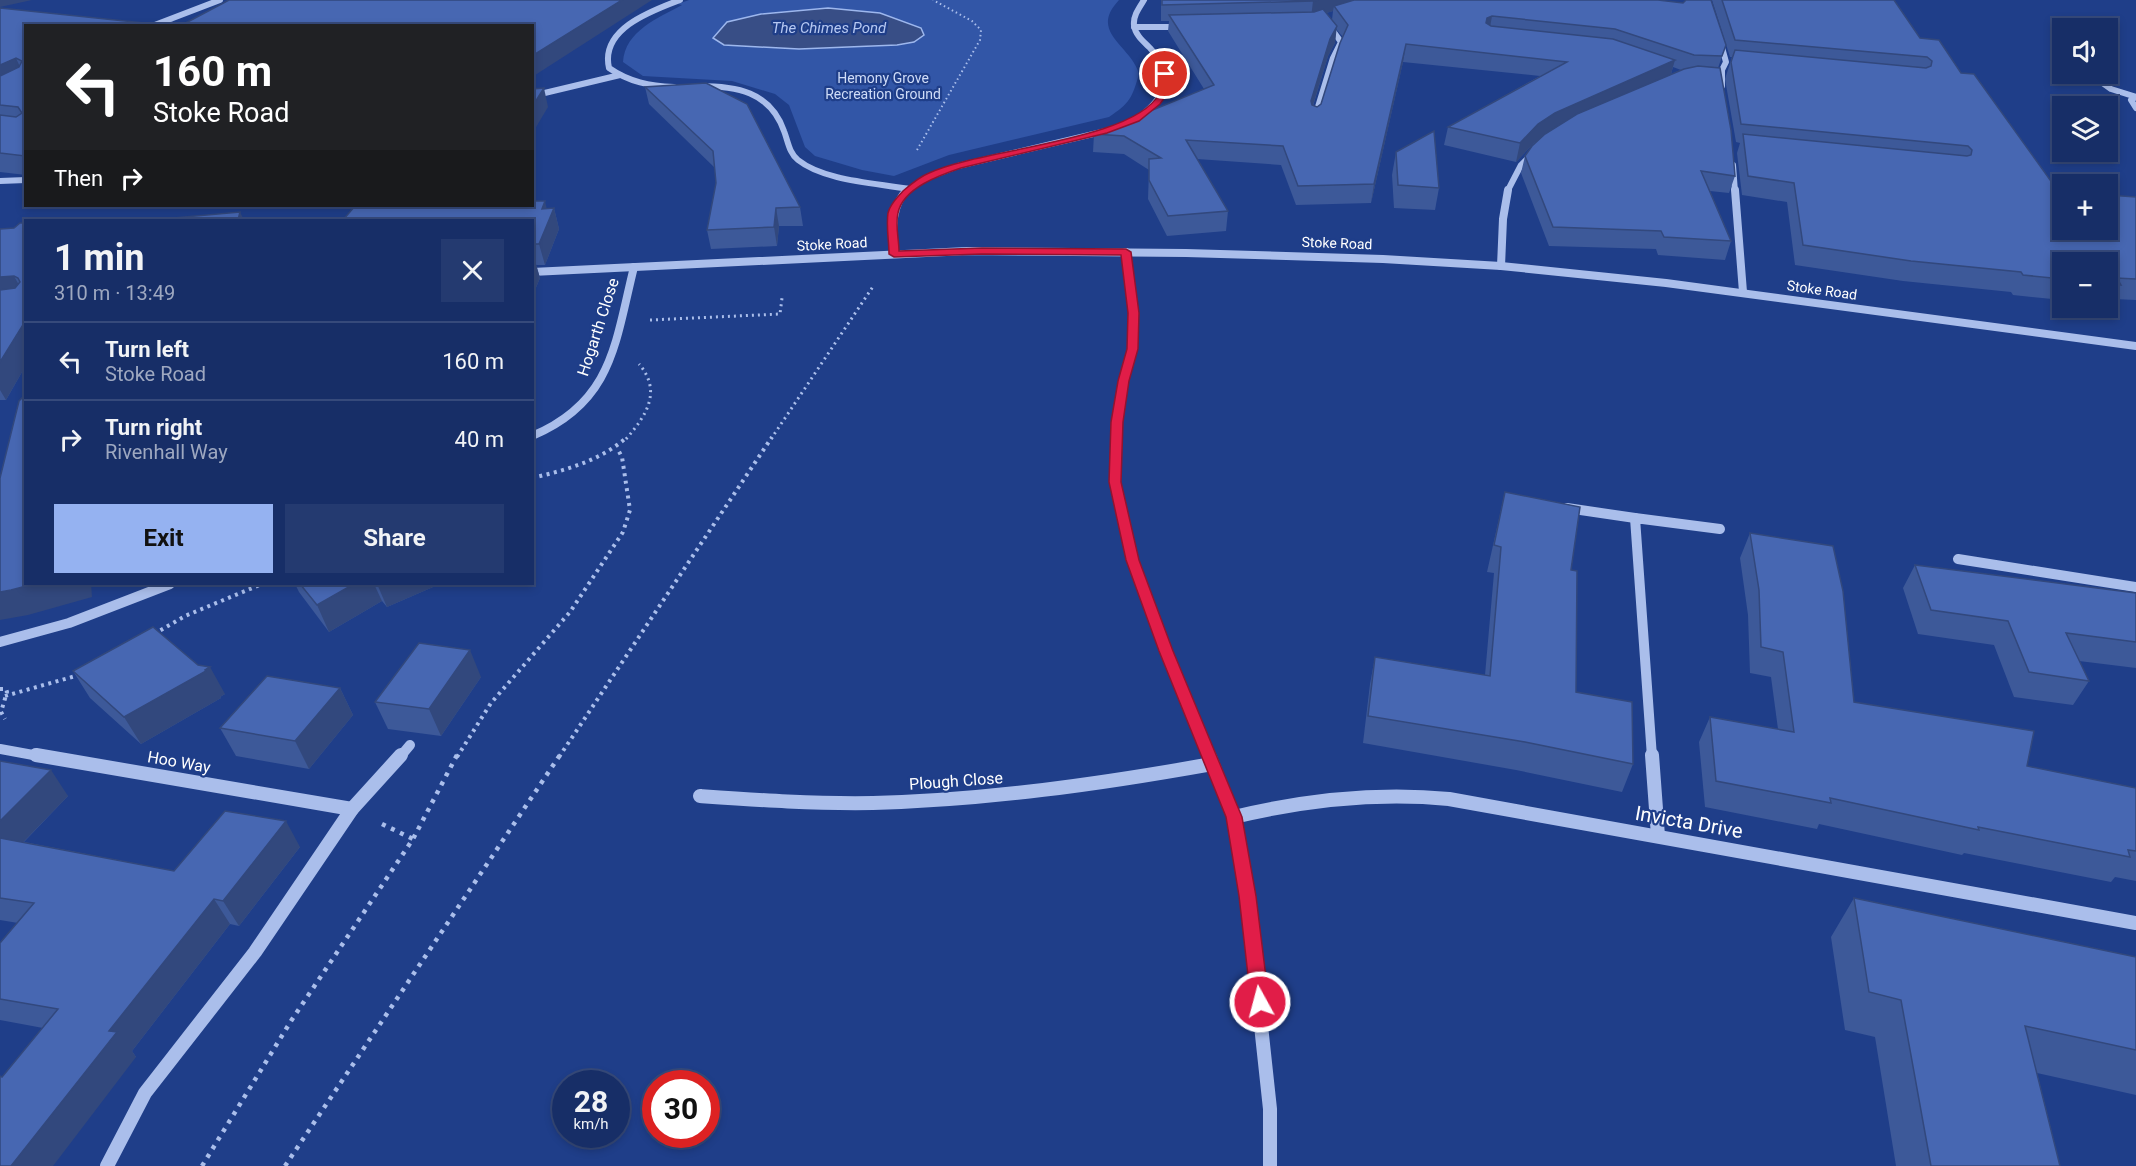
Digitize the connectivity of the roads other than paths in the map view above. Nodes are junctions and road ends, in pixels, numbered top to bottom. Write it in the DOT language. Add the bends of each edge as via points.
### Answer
graph roads {
  1 [pos="220,0"];
  2 [pos="680,0"];
  3 [pos="1144,0"];
  4 [pos="1332,20"];
  5 [pos="155,24"];
  6 [pos="1134,27"];
  7 [pos="1192,27"];
  8 [pos="1718,33"];
  9 [pos="1726,62"];
  10 [pos="1737,63"];
  11 [pos="620,75"];
  12 [pos="1709,78"];
  13 [pos="1720,79"];
  14 [pos="2100,84"];
  15 [pos="534,96"];
  16 [pos="2136,97"];
  17 [pos="1724,99"];
  18 [pos="2136,108"];
  19 [pos="1314,120"];
  20 [pos="1128,123"];
  21 [pos="1111,129"];
  22 [pos="1537,149"];
  23 [pos="1732,157"];
  24 [pos="24,180"];
  25 [pos="0,181"];
  26 [pos="909,189"];
  27 [pos="1126,252"];
  28 [pos="894,254"];
  29 [pos="1501,266"];
  30 [pos="634,267"];
  31 [pos="534,272"];
  32 [pos="1743,292"];
  33 [pos="2136,346"];
  34 [pos="534,435"];
  35 [pos="1554,506"];
  36 [pos="1635,518"];
  37 [pos="1720,529"];
  38 [pos="1958,560"];
  39 [pos="167,585"];
  40 [pos="2136,587"];
  41 [pos="0,642"];
  42 [pos="410,746"];
  43 [pos="0,749"];
  44 [pos="1212,764"];
  45 [pos="699,796"];
  46 [pos="352,809"];
  47 [pos="1234,817"];
  48 [pos="1658,837"];
  49 [pos="2136,923"];
  50 [pos="107,1166"];
  51 [pos="1270,1166"];
  1 -- 5 [label="street"];
  2 -- 11 [label="street" via="626,28 606,48 609,68"];
  3 -- 6 [label="street" via="1137,10"];
  4 -- 19 [label="street" via="1324,21 1341,42"];
  6 -- 7 [label="street"];
  6 -- 20 [label="street" via="1138,38 1162,65 1166,82 1157,102"];
  8 -- 9 [label="street"];
  9 -- 10 [label="street"];
  9 -- 13 [label="street"];
  11 -- 15 [label="street"];
  11 -- 26 [label="street" via="651,85 714,85 756,94 773,107 797,159 834,174"];
  12 -- 13 [label="street"];
  13 -- 17 [label="street"];
  14 -- 16 [label="street"];
  16 -- 18 [label="street" via="2131,100"];
  21 -- 26 [label="street" via="958,166"];
  22 -- 29 [label="street" via="1511,178 1505,198"];
  23 -- 32 [label="street"];
  24 -- 25 [label="street"];
  26 -- 28 [label="street" via="893,214"];
  27 -- 28 [label="street, Stoke Road"];
  27 -- 29 [label="street, Stoke Road" via="1320,256"];
  27 -- 44 [label="street" via="1133,302 1133,349 1117,422 1115,482 1133,560"];
  28 -- 30 [label="street, Stoke Road"];
  29 -- 32 [label="street, Stoke Road"];
  30 -- 31 [label="street, Stoke Road"];
  30 -- 34 [label="street, Hogarth Close" via="596,389 567,418"];
  32 -- 33 [label="street, Stoke Road"];
  35 -- 36 [label="street"];
  36 -- 37 [label="street"];
  36 -- 48 [label="street"];
  38 -- 40 [label="street"];
  39 -- 41 [label="street" via="69,623"];
  42 -- 46 [label="street"];
  43 -- 46 [label="street, Hoo Way"];
  44 -- 45 [label="street, Plough Close" via="1112,782 894,802 795,802"];
  44 -- 47 [label="street"];
  46 -- 50 [label="street" via="255,952 145,1093"];
  47 -- 48 [label="street, Invicta Drive" via="1290,804 1395,796 1540,814"];
  47 -- 51 [label="street" via="1260,1002 1270,1109"];
  48 -- 49 [label="street, Invicta Drive"];
}
